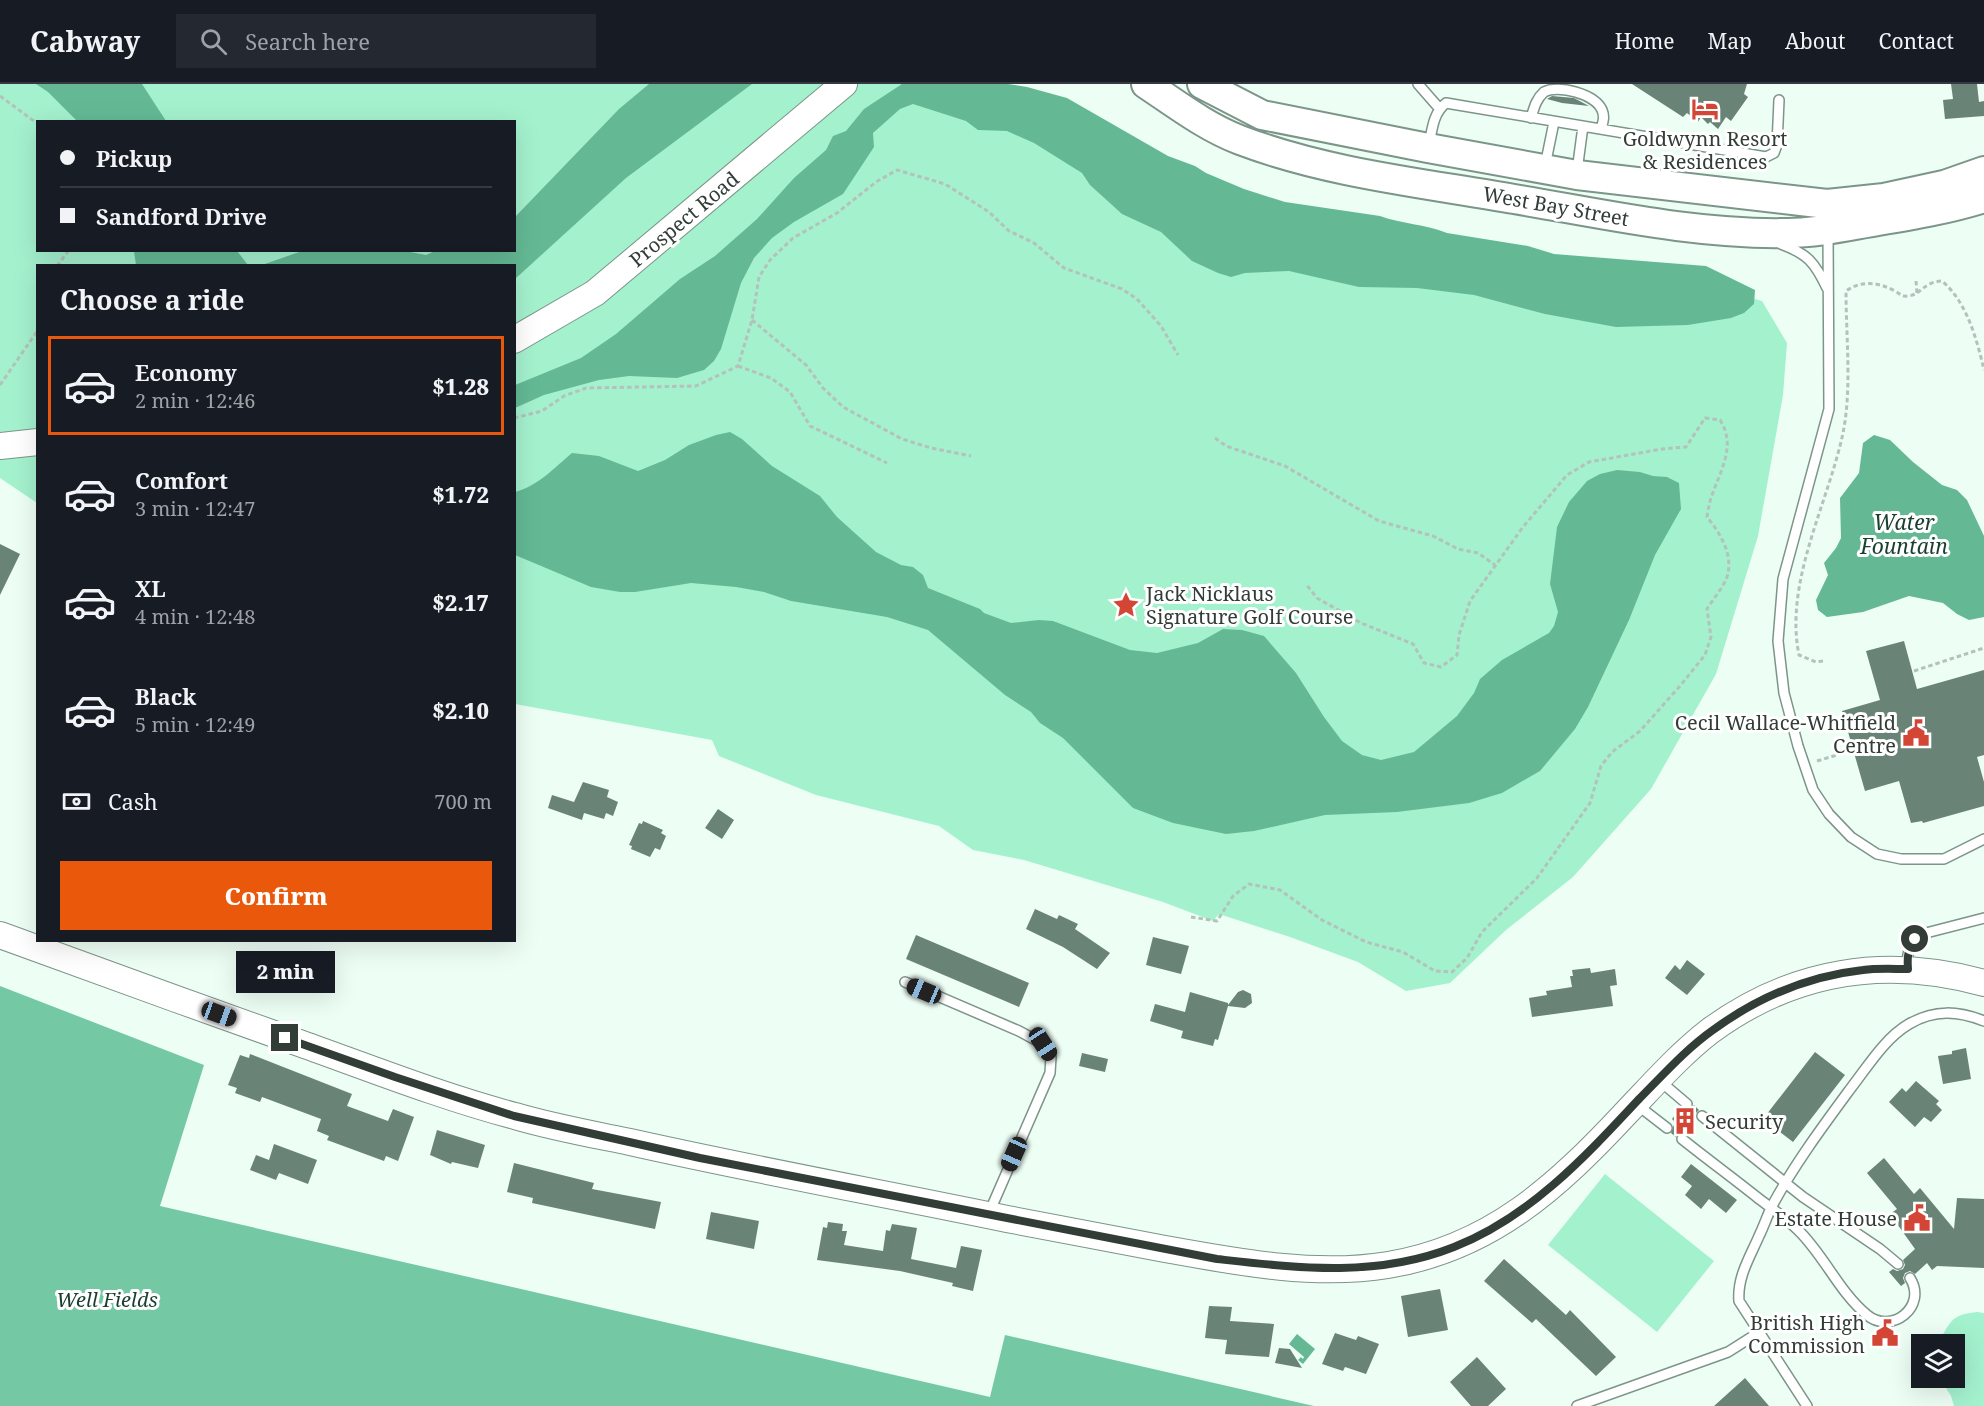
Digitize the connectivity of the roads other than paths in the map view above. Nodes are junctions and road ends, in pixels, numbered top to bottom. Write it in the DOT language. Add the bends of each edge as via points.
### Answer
graph roads {
  1 [pos="844,84"];
  2 [pos="1146,84"];
  3 [pos="1203,84"];
  4 [pos="1418,84"];
  5 [pos="1779,100"];
  6 [pos="1439,108"];
  7 [pos="1530,118"];
  8 [pos="1554,122"];
  9 [pos="1583,126"];
  10 [pos="1601,129"];
  11 [pos="1428,148"];
  12 [pos="1544,169"];
  13 [pos="1984,171"];
  14 [pos="1577,175"];
  15 [pos="1984,198"];
  16 [pos="1828,217"];
  17 [pos="1753,233"];
  18 [pos="1828,290"];
  19 [pos="516,339"];
  20 [pos="36,442"];
  21 [pos="0,446"];
  22 [pos="1984,839"];
  23 [pos="1984,918"];
  24 [pos="0,935"];
  25 [pos="1908,969"];
  26 [pos="904,982"];
  27 [pos="1984,982"];
  28 [pos="1984,1021"];
  29 [pos="1658,1080"];
  30 [pos="1636,1103"];
  31 [pos="1687,1104"];
  32 [pos="1702,1116"];
  33 [pos="1667,1128"];
  34 [pos="1682,1139"];
  35 [pos="1786,1182"];
  36 [pos="1771,1208"];
  37 [pos="988,1215"];
  38 [pos="1899,1264"];
  39 [pos="1910,1278"];
  40 [pos="1758,1333"];
  41 [pos="1577,1406"];
  42 [pos="1807,1406"];
  1 -- 19 [label="street, Prospect Road" via="595,293"];
  2 -- 17 [label="main road, West Bay Street" via="1237,139 1342,170 1635,219"];
  3 -- 11 [label="main road, West Bay Street" via="1262,115"];
  4 -- 6 [label="lane"];
  5 -- 10 [label="lane" via="1777,145 1774,153 1766,157"];
  6 -- 7 [label="lane" via="1446,103"];
  6 -- 11 [label="lane"];
  7 -- 8 [label="lane"];
  7 -- 10 [label="lane" via="1545,90 1572,89 1590,96 1602,109"];
  8 -- 9 [label="lane"];
  8 -- 12 [label="lane"];
  9 -- 10 [label="lane"];
  9 -- 14 [label="lane"];
  11 -- 12 [label="main road, West Bay Street"];
  12 -- 14 [label="main road, West Bay Street"];
  13 -- 16 [label="main road, West Bay Street"];
  14 -- 16 [label="main road, West Bay Street"];
  15 -- 16 [label="main road, West Bay Street" via="1953,208"];
  16 -- 17 [label="main road, West Bay Street" via="1790,233"];
  16 -- 18 [label="lane"];
  17 -- 18 [label="lane" via="1800,251 1811,260"];
  18 -- 22 [label="lane" via="1829,409 1783,579 1778,641 1784,693 1804,764 1813,790 1829,814 1851,837 1877,854 1901,859 1944,859"];
  20 -- 21 [label="street"];
  23 -- 25 [label="lane" via="1922,934 1910,946"];
  24 -- 37 [label="street" via="514,1116 700,1158"];
  25 -- 27 [label="street"];
  25 -- 29 [label="street" via="1835,974 1778,993 1712,1030"];
  26 -- 37 [label="lane" via="1019,1031 1043,1044 1051,1057 1050,1073"];
  28 -- 35 [label="lane" via="1941,1012 1899,1030 1840,1103"];
  29 -- 30 [label="street"];
  29 -- 31 [label="lane"];
  30 -- 33 [label="lane"];
  30 -- 37 [label="street" via="1589,1153 1508,1220 1454,1247 1390,1265 1314,1268 1217,1259"];
  32 -- 35 [label="lane"];
  34 -- 36 [label="lane"];
  35 -- 36 [label="lane"];
  35 -- 38 [label="lane"];
  36 -- 39 [label="lane" via="1797,1229 1873,1319 1889,1322 1912,1307 1915,1289"];
  36 -- 40 [label="lane" via="1742,1273 1738,1293"];
  40 -- 41 [label="lane" via="1728,1352"];
  40 -- 42 [label="lane"];
}
